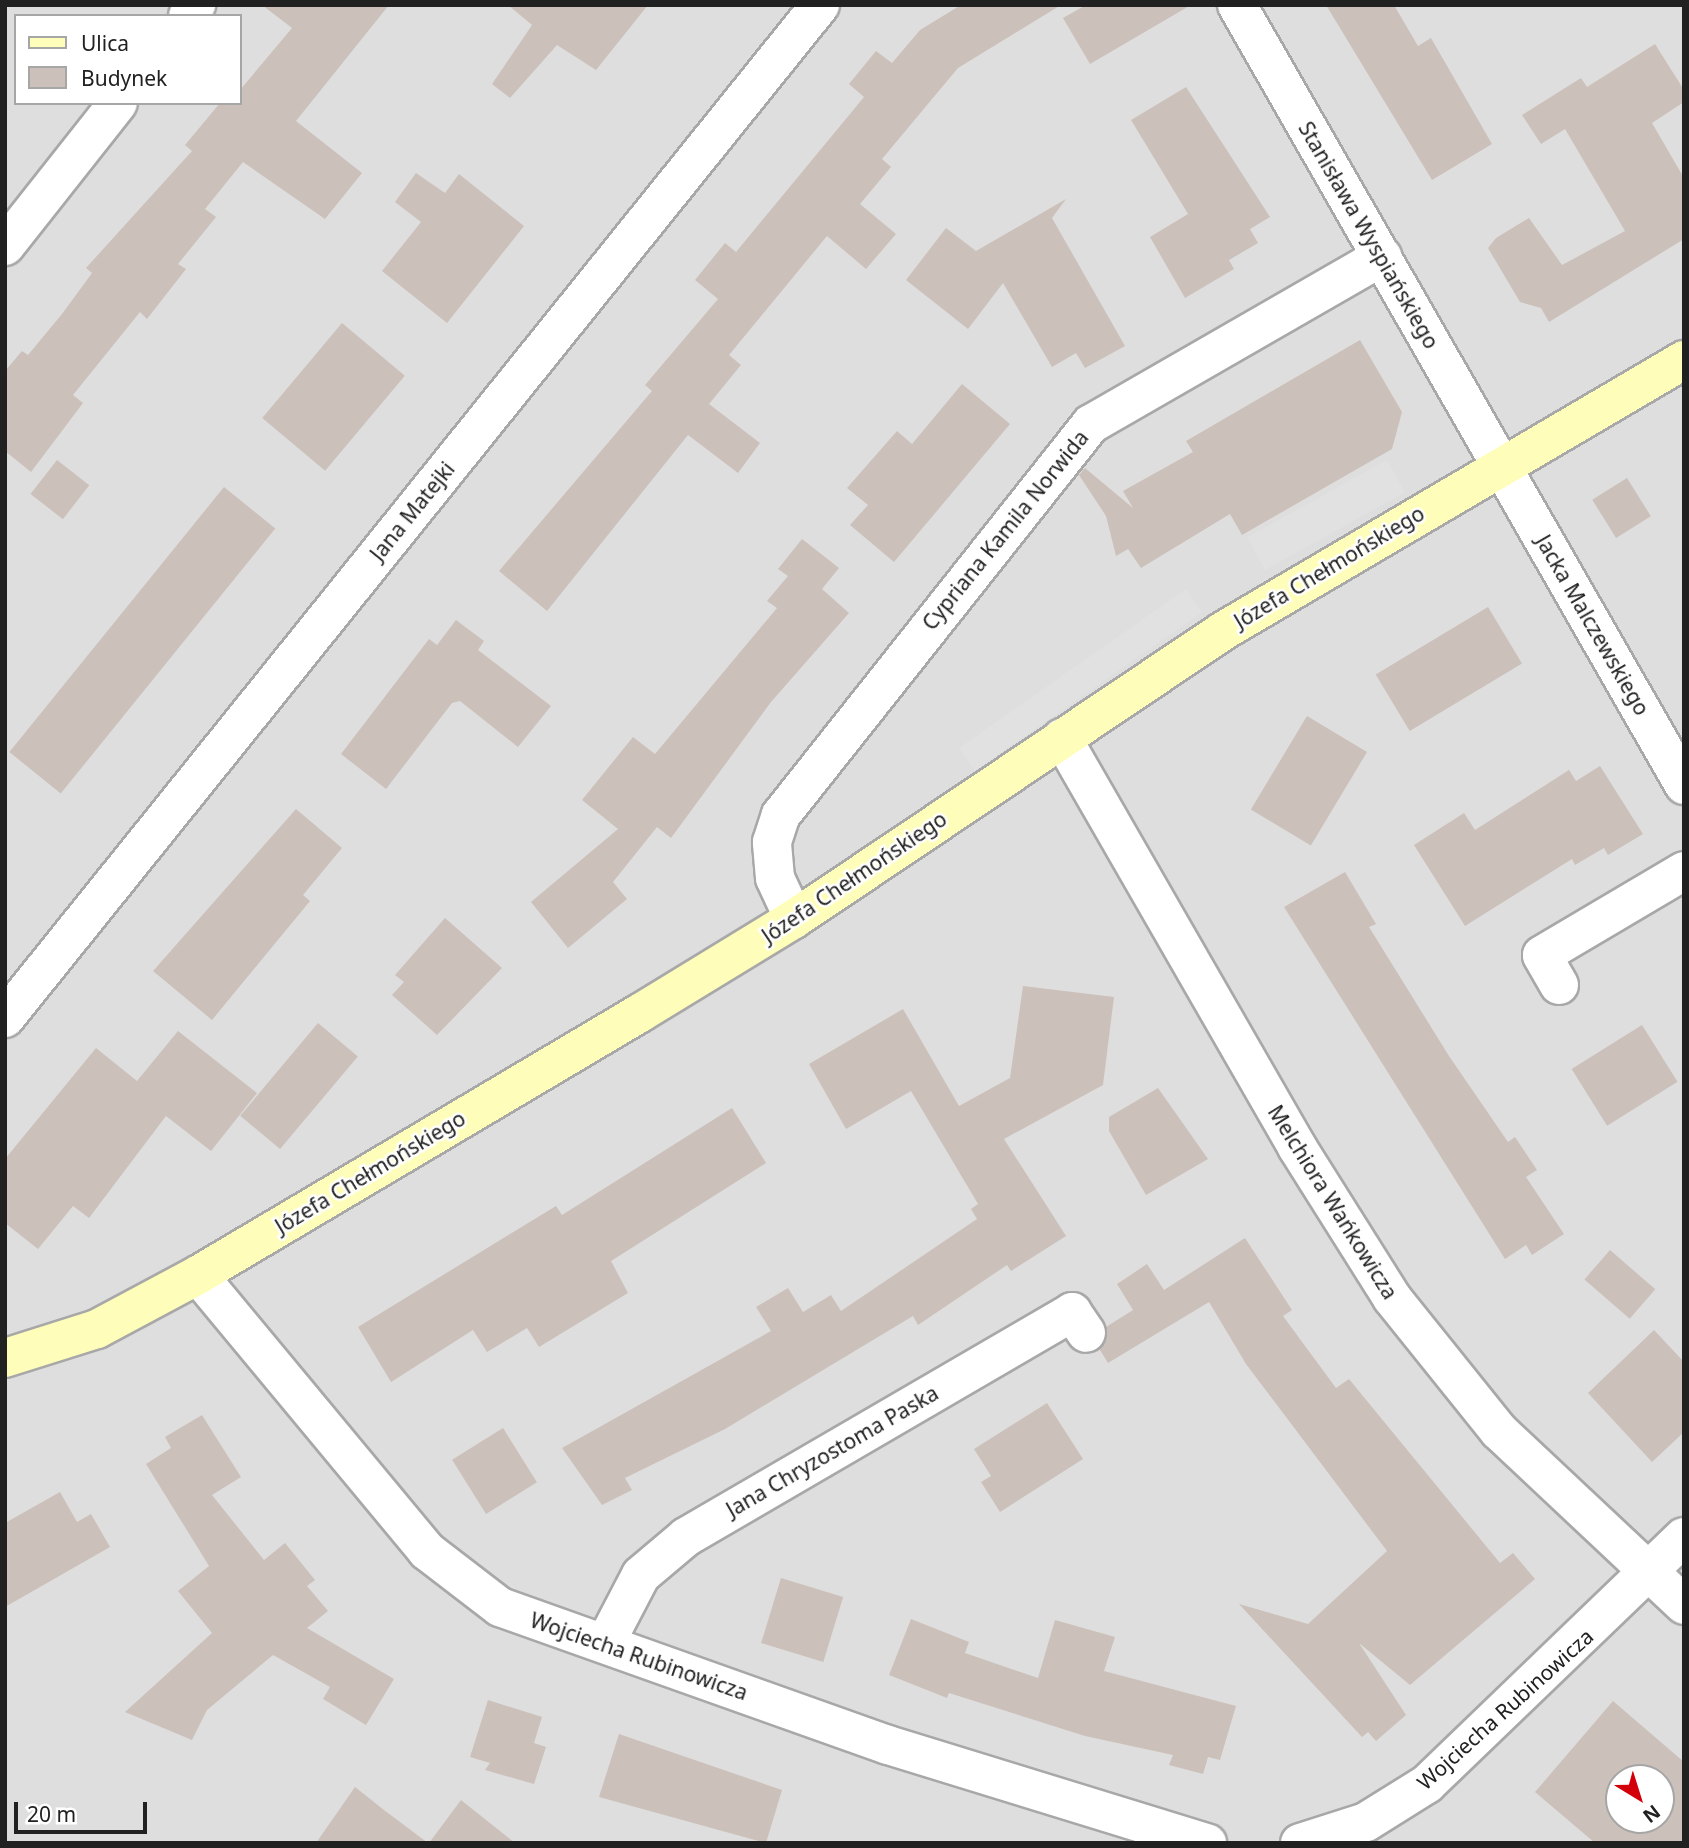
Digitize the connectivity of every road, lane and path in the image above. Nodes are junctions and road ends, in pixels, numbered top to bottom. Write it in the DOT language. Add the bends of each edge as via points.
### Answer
graph roads {
  1 [pos="820,5"];
  2 [pos="1237,5"];
  3 [pos="116,105"];
  4 [pos="5,246"];
  5 [pos="1382,257"];
  6 [pos="1684,360"];
  7 [pos="1502,465"];
  8 [pos="1062,738"];
  9 [pos="1684,785"];
  10 [pos="1684,871"];
  11 [pos="794,919"];
  12 [pos="1559,985"];
  13 [pos="5,1018"];
  14 [pos="198,1275"];
  15 [pos="1086,1333"];
  16 [pos="5,1357"];
  17 [pos="1684,1537"];
  18 [pos="1647,1576"];
  19 [pos="1684,1605"];
  20 [pos="607,1640"];
  21 [pos="1207,1843"];
  22 [pos="1300,1843"];
  1 -- 13 [label="street, Jana Matejki"];
  2 -- 5 [label="street, Stanisława Wyspiańskiego"];
  3 -- 4 [label="street"];
  5 -- 7 [label="street, Stanisława Wyspiańskiego"];
  5 -- 11 [label="street, Cypriana Kamila Norwida" via="1091,424 781,815 772,842 775,878"];
  6 -- 7 [label="street, Józefa Chełmońskiego"];
  7 -- 8 [label="street, Józefa Chełmońskiego" via="1223,631"];
  7 -- 9 [label="street, Jacka Malczewskiego"];
  8 -- 11 [label="street, Józefa Chełmońskiego"];
  8 -- 18 [label="street, Melchiora Wańkowicza" via="1297,1147 1391,1298 1499,1431"];
  10 -- 12 [label="street" via="1542,956"];
  11 -- 14 [label="street, Józefa Chełmońskiego"];
  14 -- 16 [label="street, Józefa Chełmońskiego" via="97,1329"];
  14 -- 20 [label="street, Wojciecha Rubinowicza" via="446,1568 500,1607"];
  15 -- 20 [label="street, Jana Chryzostoma Paska" via="1072,1312 686,1537 641,1575"];
  17 -- 18 [label="street, Wojciecha Rubinowicza"];
  18 -- 19 [label="street, Melchiora Wańkowicza"];
  18 -- 22 [label="street, Wojciecha Rubinowicza" via="1427,1784 1366,1822"];
  20 -- 21 [label="street, Wojciecha Rubinowicza" via="888,1745"];
}
